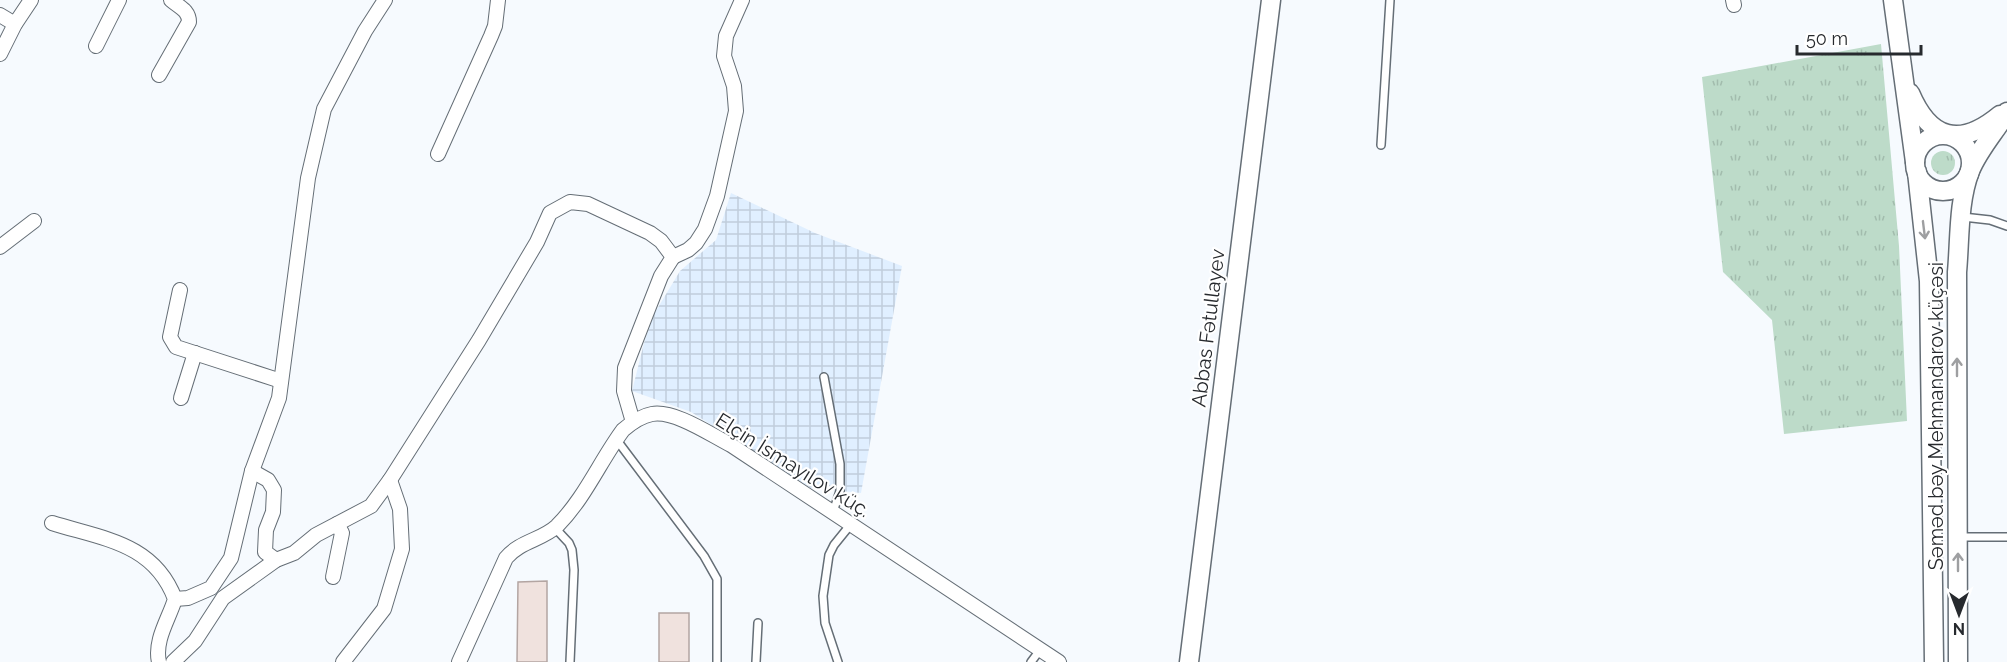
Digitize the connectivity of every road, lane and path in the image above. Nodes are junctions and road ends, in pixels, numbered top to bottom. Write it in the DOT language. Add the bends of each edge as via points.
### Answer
graph roads {
  1 [pos="31,0"];
  2 [pos="119,0"];
  3 [pos="171,0"];
  4 [pos="385,0"];
  5 [pos="498,0"];
  6 [pos="742,0"];
  7 [pos="1271,0"];
  8 [pos="1390,0"];
  9 [pos="1893,0"];
  10 [pos="0,15"];
  11 [pos="15,24"];
  12 [pos="96,46"];
  13 [pos="0,54"];
  14 [pos="1902,72"];
  15 [pos="159,75"];
  16 [pos="2007,111"];
  17 [pos="1947,135"];
  18 [pos="1381,145"];
  19 [pos="438,154"];
  20 [pos="1916,168"];
  21 [pos="1970,171"];
  22 [pos="1962,217"];
  23 [pos="34,221"];
  24 [pos="2007,226"];
  25 [pos="0,248"];
  26 [pos="673,257"];
  27 [pos="180,290"];
  28 [pos="195,353"];
  29 [pos="824,377"];
  30 [pos="281,381"];
  31 [pos="181,398"];
  32 [pos="633,422"];
  33 [pos="616,439"];
  34 [pos="252,471"];
  35 [pos="390,480"];
  36 [pos="833,512"];
  37 [pos="52,524"];
  38 [pos="337,524"];
  39 [pos="851,524"];
  40 [pos="555,528"];
  41 [pos="1958,537"];
  42 [pos="2007,537"];
  43 [pos="276,560"];
  44 [pos="333,577"];
  45 [pos="175,599"];
  46 [pos="758,623"];
  47 [pos="1040,650"];
  48 [pos="159,662"];
  49 [pos="173,662"];
  50 [pos="343,662"];
  51 [pos="459,662"];
  52 [pos="570,662"];
  53 [pos="717,662"];
  54 [pos="756,662"];
  55 [pos="838,662"];
  56 [pos="1031,662"];
  57 [pos="1059,662"];
  58 [pos="1189,662"];
  59 [pos="1934,662"];
  60 [pos="1958,662"];
  1 -- 11 [label="street"];
  2 -- 12 [label="street"];
  3 -- 15 [label="street" via="185,10 189,22"];
  4 -- 30 [label="street" via="324,109 308,178"];
  5 -- 19 [label="street" via="495,26"];
  6 -- 26 [label="street" via="726,36 724,56 734,86 736,111 717,196 696,243"];
  7 -- 58 [label="main road, Abbas Fətullayev"];
  8 -- 18 [label="lane"];
  9 -- 14 [label="main road"];
  10 -- 11 [label="street"];
  11 -- 13 [label="street"];
  14 -- 17 [label="main road" via="1924,118"];
  14 -- 20 [label="main road, Səməd bəy Mehmandarov küçəsi"];
  16 -- 17 [label="main road" via="1976,131"];
  16 -- 21 [label="main road"];
  17 -- 20 [label="main road" via="1921,146"];
  17 -- 21 [label="main road" via="1964,144 1971,161"];
  20 -- 21 [label="main road" via="1927,186 1944,191 1960,185"];
  20 -- 59 [label="main road, Səməd bəy Mehmandarov küçəsi, one-way" via="1929,281"];
  21 -- 22 [label="main road, Səməd bəy Mehmandarov küçəsi"];
  22 -- 24 [label="lane"];
  41 -- 22 [label="main road, Səməd bəy Mehmandarov küçəsi, one-way" via="1957,272"];
  23 -- 25 [label="street"];
  26 -- 32 [label="street" via="661,276 625,368 624,392"];
  26 -- 35 [label="street" via="650,233 588,204 570,202 550,213 479,340"];
  27 -- 28 [label="street" via="170,337 176,347"];
  28 -- 30 [label="street"];
  28 -- 31 [label="street"];
  29 -- 36 [label="lane" via="840,464 840,491"];
  30 -- 34 [label="street" via="279,398"];
  32 -- 33 [label="street, Elçin İsmayılov küç."];
  32 -- 36 [label="street, Elçin İsmayılov küç." via="652,414 667,414 681,420 731,445"];
  33 -- 40 [label="street, Elçin İsmayılov küç." via="571,511"];
  33 -- 53 [label="lane" via="717,579"];
  34 -- 43 [label="street" via="268,480 274,490 265,552"];
  34 -- 45 [label="street" via="231,558 211,588"];
  35 -- 38 [label="street" via="371,506"];
  35 -- 50 [label="street" via="400,509 402,549 384,609"];
  36 -- 39 [label="street, Elçin İsmayılov küç."];
  37 -- 45 [label="street" via="130,547 152,563 170,585"];
  38 -- 43 [label="street" via="294,553"];
  38 -- 44 [label="street" via="342,532"];
  39 -- 47 [label="street, Elçin İsmayılov küç."];
  39 -- 55 [label="lane" via="829,555 823,597 825,623"];
  40 -- 51 [label="street, Elçin İsmayılov küç." via="512,550"];
  40 -- 52 [label="lane" via="572,550"];
  41 -- 42 [label="lane"];
  60 -- 41 [label="main road, Səməd bəy Mehmandarov küçəsi, one-way"];
  43 -- 49 [label="street" via="223,598 195,641"];
  45 -- 48 [label="street" via="162,632"];
  46 -- 54 [label="lane"];
  47 -- 56 [label="lane"];
  47 -- 57 [label="street, Elçin İsmayılov küç."];
}
